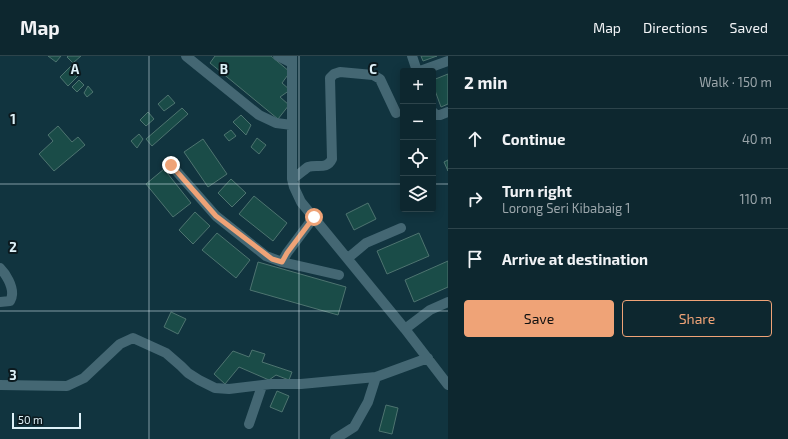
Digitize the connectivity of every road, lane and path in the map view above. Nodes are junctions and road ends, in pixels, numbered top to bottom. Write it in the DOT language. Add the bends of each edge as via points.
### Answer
graph roads {
  1 [pos="186,56"];
  2 [pos="278,56"];
  3 [pos="412,56"];
  4 [pos="292,60"];
  5 [pos="448,61"];
  6 [pos="418,68"];
  7 [pos="428,68"];
  8 [pos="448,112"];
  9 [pos="396,113"];
  10 [pos="436,115"];
  11 [pos="292,125"];
  12 [pos="171,165"];
  13 [pos="292,179"];
  14 [pos="314,217"];
  15 [pos="401,228"];
  16 [pos="348,258"];
  17 [pos="282,262"];
  18 [pos="0,268"];
  19 [pos="339,275"];
  20 [pos="0,302"];
  21 [pos="448,302"];
  22 [pos="405,329"];
  23 [pos="428,358"];
  24 [pos="376,376"];
  25 [pos="0,385"];
  26 [pos="448,385"];
  27 [pos="262,386"];
  28 [pos="249,424"];
  29 [pos="335,439"];
  1 -- 11 [label="street" via="258,115 276,124"];
  2 -- 4 [label="street"];
  3 -- 6 [label="street"];
  4 -- 11 [label="street"];
  5 -- 7 [label="street"];
  8 -- 10 [label="street"];
  9 -- 13 [label="street" via="380,79 373,75 340,72 334,74 330,78 331,163 326,166 310,167"];
  11 -- 13 [label="street"];
  12 -- 17 [label="street" via="222,222 266,256"];
  13 -- 14 [label="street" via="301,202"];
  14 -- 16 [label="street"];
  14 -- 17 [label="street"];
  15 -- 16 [label="street" via="366,243"];
  16 -- 22 [label="street"];
  17 -- 19 [label="street"];
  18 -- 20 [label="street" via="11,286 12,295 10,301"];
  21 -- 22 [label="street" via="430,310"];
  22 -- 23 [label="street"];
  23 -- 24 [label="street"];
  23 -- 26 [label="street"];
  24 -- 27 [label="street"];
  24 -- 29 [label="street" via="368,402 354,427"];
  25 -- 27 [label="street" via="67,386 84,378 120,344 133,338 166,353 188,374 215,388"];
  27 -- 28 [label="street"];
}
